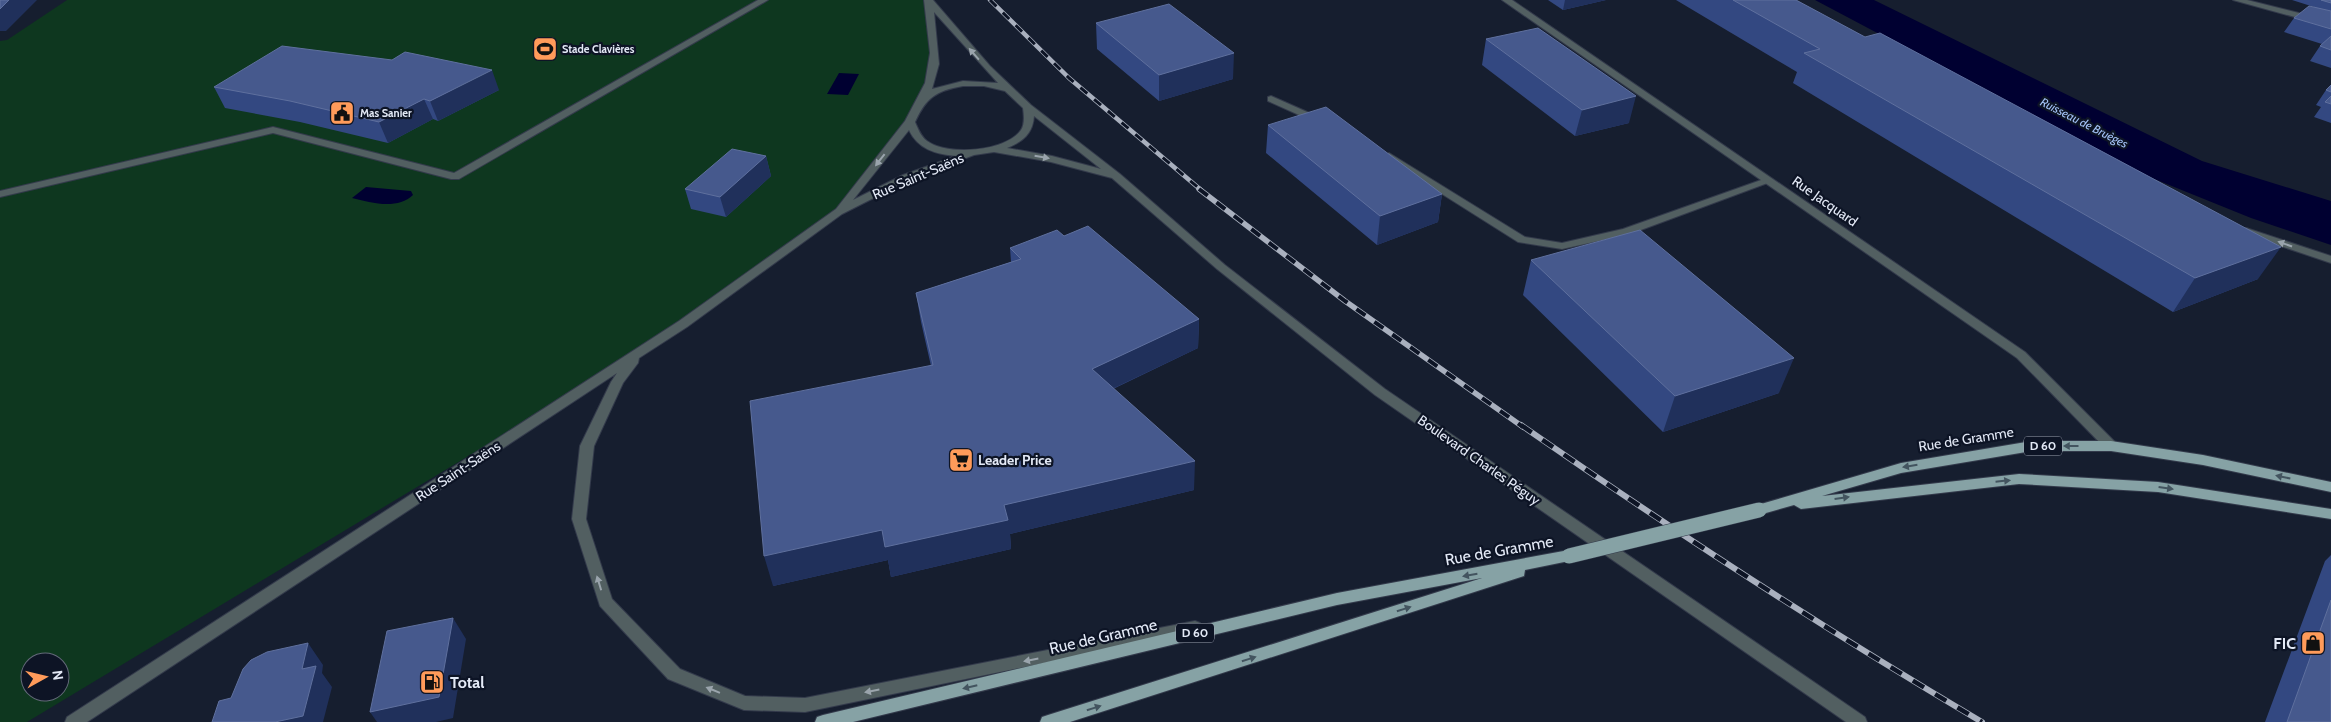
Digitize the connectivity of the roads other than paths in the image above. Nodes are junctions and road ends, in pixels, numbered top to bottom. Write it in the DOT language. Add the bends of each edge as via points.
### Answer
graph roads {
  1 [pos="764,0"];
  2 [pos="928,0"];
  3 [pos="1506,0"];
  4 [pos="2237,0"];
  5 [pos="2331,24"];
  6 [pos="1008,89"];
  7 [pos="1271,99"];
  8 [pos="919,103"];
  9 [pos="1028,107"];
  10 [pos="910,122"];
  11 [pos="1331,126"];
  12 [pos="994,149"];
  13 [pos="1382,152"];
  14 [pos="970,154"];
  15 [pos="1116,176"];
  16 [pos="1768,181"];
  17 [pos="0,194"];
  18 [pos="838,212"];
  19 [pos="2232,226"];
  20 [pos="2331,260"];
  21 [pos="641,352"];
  22 [pos="2111,446"];
  23 [pos="2331,487"];
  24 [pos="1759,510"];
  25 [pos="2331,514"];
  26 [pos="1569,556"];
  27 [pos="1337,599"];
  28 [pos="73,722"];
  29 [pos="823,722"];
  30 [pos="1048,722"];
  31 [pos="1859,722"];
  1 -- 17 [label="street" via="455,177 273,130"];
  6 -- 2 [label="street, one-way"];
  2 -- 8 [label="street" via="933,59 930,82"];
  3 -- 16 [label="street, Rue Jacquard"];
  4 -- 5 [label="street"];
  6 -- 8 [label="street" via="971,82 943,86"];
  6 -- 9 [label="street"];
  7 -- 11 [label="street"];
  8 -- 10 [label="street"];
  9 -- 12 [label="street" via="1030,121 1024,134"];
  9 -- 15 [label="street, Boulevard Charles Péguy"];
  10 -- 14 [label="street" via="925,145 946,152"];
  10 -- 18 [label="street, Rue Saint-Saëns, one-way"];
  12 -- 14 [label="street"];
  12 -- 15 [label="street, Boulevard Charles Péguy, one-way" via="1052,159"];
  13 -- 16 [label="street" via="1522,240 1562,246 1626,232"];
  14 -- 18 [label="street, Rue Saint-Saëns" via="907,177"];
  15 -- 31 [label="street, Boulevard Charles Péguy" via="1221,267 1380,392"];
  16 -- 22 [label="street, Rue Jacquard" via="2021,355"];
  18 -- 21 [label="street, Rue Saint-Saëns"];
  20 -- 19 [label="street, one-way"];
  27 -- 21 [label="street, one-way" via="805,705 744,702 674,674 605,602 579,518 587,446 617,382"];
  21 -- 28 [label="street, Rue Saint-Saëns"];
  23 -- 22 [label="main road, Rue de Gramme / D 60, one-way" via="2203,460"];
  22 -- 24 [label="main road, Rue de Gramme / D 60, one-way" via="2032,446 1901,468"];
  24 -- 25 [label="main road, Rue de Gramme / D 60, one-way" via="2019,479 2158,487"];
  24 -- 26 [label="main road, Rue de Gramme / D 60, bridge"];
  26 -- 27 [label="main road, Rue de Gramme / D 60, one-way"];
  30 -- 26 [label="main road, Rue de Gramme / D 60, one-way"];
  27 -- 29 [label="main road, Rue de Gramme / D 60, one-way"];
}
